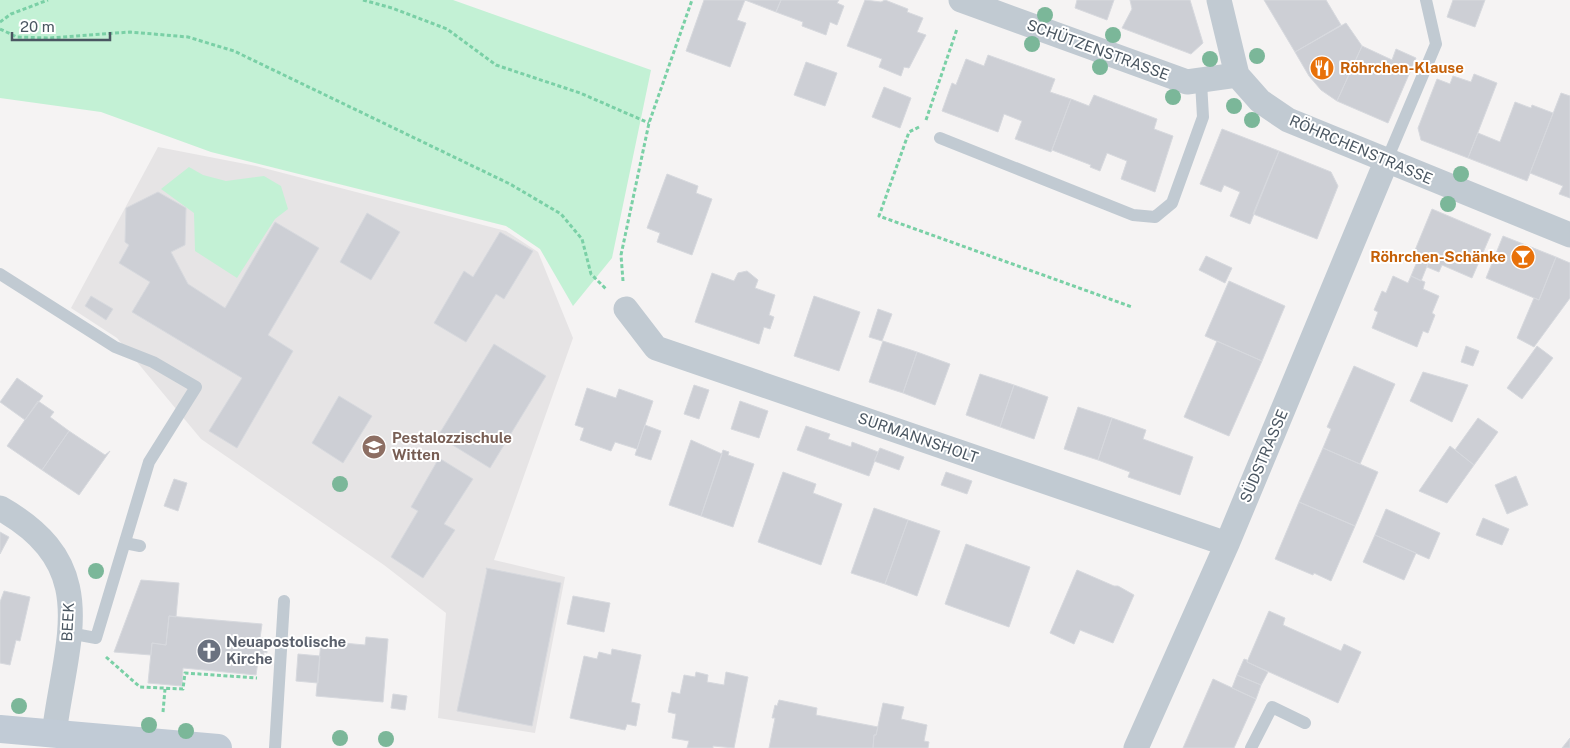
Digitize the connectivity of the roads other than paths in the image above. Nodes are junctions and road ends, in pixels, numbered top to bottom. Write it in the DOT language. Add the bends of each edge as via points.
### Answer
graph roads {
  1 [pos="1219,0"];
  2 [pos="1426,0"];
  3 [pos="963,1"];
  4 [pos="1237,75"];
  5 [pos="1201,82"];
  6 [pos="940,138"];
  7 [pos="1386,162"];
  8 [pos="1570,235"];
  9 [pos="0,274"];
  10 [pos="626,309"];
  11 [pos="0,508"];
  12 [pos="125,542"];
  13 [pos="1227,544"];
  14 [pos="140,546"];
  15 [pos="284,601"];
  16 [pos="69,633"];
  17 [pos="1305,723"];
  18 [pos="0,729"];
  19 [pos="54,734"];
  20 [pos="218,748"];
  21 [pos="275,748"];
  22 [pos="1136,748"];
  23 [pos="1251,748"];
  1 -- 4 [label="street, RÖHRCHENSTRASSE"];
  2 -- 7 [label="lane" via="1436,44"];
  3 -- 5 [label="street, SCHÜTZENSTRASSE" via="1187,82"];
  4 -- 5 [label="street, SCHÜTZENSTRASSE"];
  4 -- 7 [label="street, RÖHRCHENSTRASSE" via="1260,101 1288,120"];
  5 -- 6 [label="lane" via="1203,117 1172,203 1155,217 1133,214"];
  7 -- 8 [label="street, RÖHRCHENSTRASSE"];
  7 -- 13 [label="street, SÜDSTRASSE"];
  9 -- 12 [label="lane" via="116,347 153,362 196,387 150,462"];
  10 -- 13 [label="street, SURMANNSHOLT" via="656,348"];
  11 -- 16 [label="street, BEEK" via="25,522 53,552 72,603"];
  12 -- 14 [label="lane"];
  12 -- 16 [label="lane" via="96,638"];
  13 -- 22 [label="street, SÜDSTRASSE"];
  15 -- 21 [label="lane"];
  16 -- 19 [label="street, BEEK"];
  17 -- 23 [label="lane" via="1272,707"];
  18 -- 19 [label="main road"];
  19 -- 20 [label="main road"];
}
